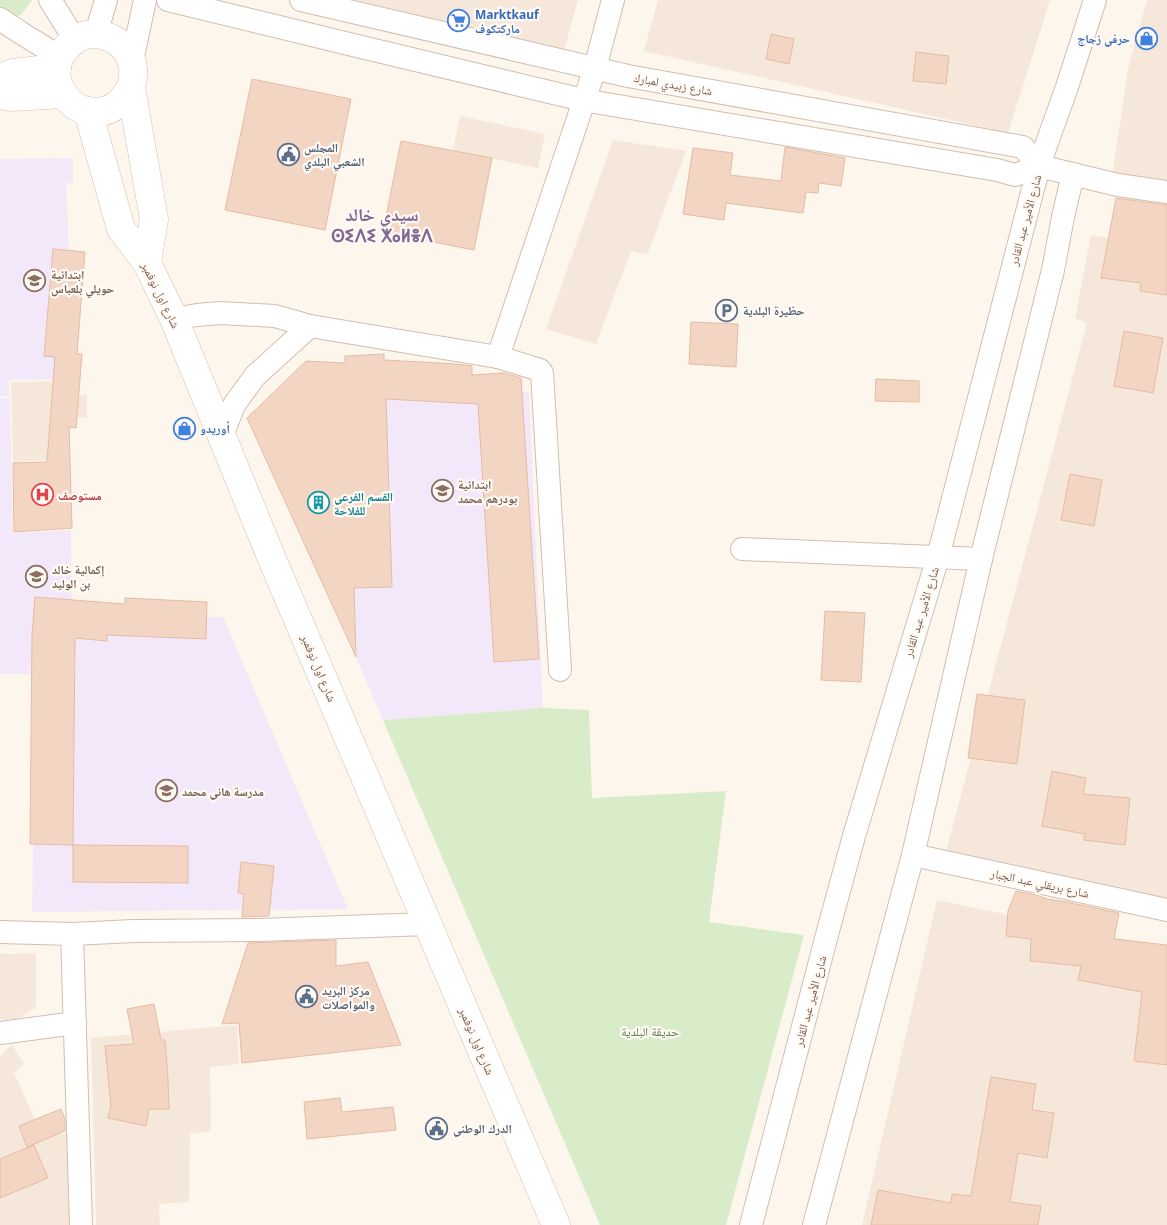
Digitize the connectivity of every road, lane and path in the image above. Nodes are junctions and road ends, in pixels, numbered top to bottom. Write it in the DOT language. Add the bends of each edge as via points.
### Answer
graph roads {
  1 [pos="50,0"];
  2 [pos="106,0"];
  3 [pos="145,0"];
  4 [pos="168,0"];
  5 [pos="301,0"];
  6 [pos="613,0"];
  7 [pos="1095,0"];
  8 [pos="0,19"];
  9 [pos="72,50"];
  10 [pos="132,61"];
  11 [pos="595,68"];
  12 [pos="0,78"];
  13 [pos="131,88"];
  14 [pos="63,94"];
  15 [pos="0,96"];
  16 [pos="583,100"];
  17 [pos="88,111"];
  18 [pos="1040,166"];
  19 [pos="1073,174"];
  20 [pos="1167,192"];
  21 [pos="147,263"];
  22 [pos="174,319"];
  23 [pos="310,326"];
  24 [pos="498,357"];
  25 [pos="222,436"];
  26 [pos="742,549"];
  27 [pos="938,557"];
  28 [pos="982,559"];
  29 [pos="560,670"];
  30 [pos="913,855"];
  31 [pos="1167,910"];
  32 [pos="428,924"];
  33 [pos="0,932"];
  34 [pos="72,934"];
  35 [pos="75,1023"];
  36 [pos="0,1032"];
  37 [pos="81,1225"];
  38 [pos="556,1225"];
  39 [pos="751,1225"];
  40 [pos="814,1225"];
  1 -- 9 [label="street"];
  2 -- 9 [label="street"];
  3 -- 10 [label="street"];
  4 -- 16 [label="street"];
  5 -- 11 [label="street, شارع زبيدي لمبارك"];
  6 -- 11 [label="street"];
  7 -- 18 [label="street, شارع الأمير عبد القادر"];
  8 -- 9 [label="street" via="21,33"];
  9 -- 10 [label="main road" via="107,36 126,50"];
  9 -- 12 [label="main road"];
  9 -- 14 [label="main road" via="57,77"];
  10 -- 13 [label="main road"];
  11 -- 16 [label="street"];
  11 -- 18 [label="street, شارع زبيدي لمبارك" via="1024,147"];
  13 -- 17 [label="main road" via="118,104 109,109"];
  13 -- 21 [label="main road" via="154,220"];
  14 -- 15 [label="main road"];
  14 -- 17 [label="main road" via="78,108"];
  16 -- 18 [label="street" via="1015,175"];
  16 -- 24 [label="street"];
  17 -- 21 [label="main road, شارع اول نوفمبر" via="121,229"];
  18 -- 19 [label="street"];
  18 -- 27 [label="street, شارع الأمير عبد القادر"];
  19 -- 20 [label="street"];
  19 -- 28 [label="street" via="1053,270"];
  21 -- 22 [label="main road, شارع اول نوفمبر"];
  22 -- 23 [label="street" via="220,313 275,316"];
  22 -- 25 [label="main road, شارع اول نوفمبر"];
  23 -- 24 [label="street"];
  23 -- 25 [label="street" via="255,376 234,405"];
  24 -- 29 [label="street" via="542,373"];
  25 -- 32 [label="main road, شارع اول نوفمبر"];
  26 -- 27 [label="street"];
  27 -- 28 [label="street"];
  27 -- 39 [label="street, شارع الأمير عبد القادر" via="854,836"];
  28 -- 30 [label="street"];
  30 -- 31 [label="street, شارع بريقلي عبد الجبار"];
  30 -- 40 [label="street"];
  32 -- 34 [label="street"];
  32 -- 38 [label="main road, شارع اول نوفمبر"];
  33 -- 34 [label="street"];
  34 -- 35 [label="street"];
  35 -- 36 [label="street"];
  35 -- 37 [label="street"];
}
